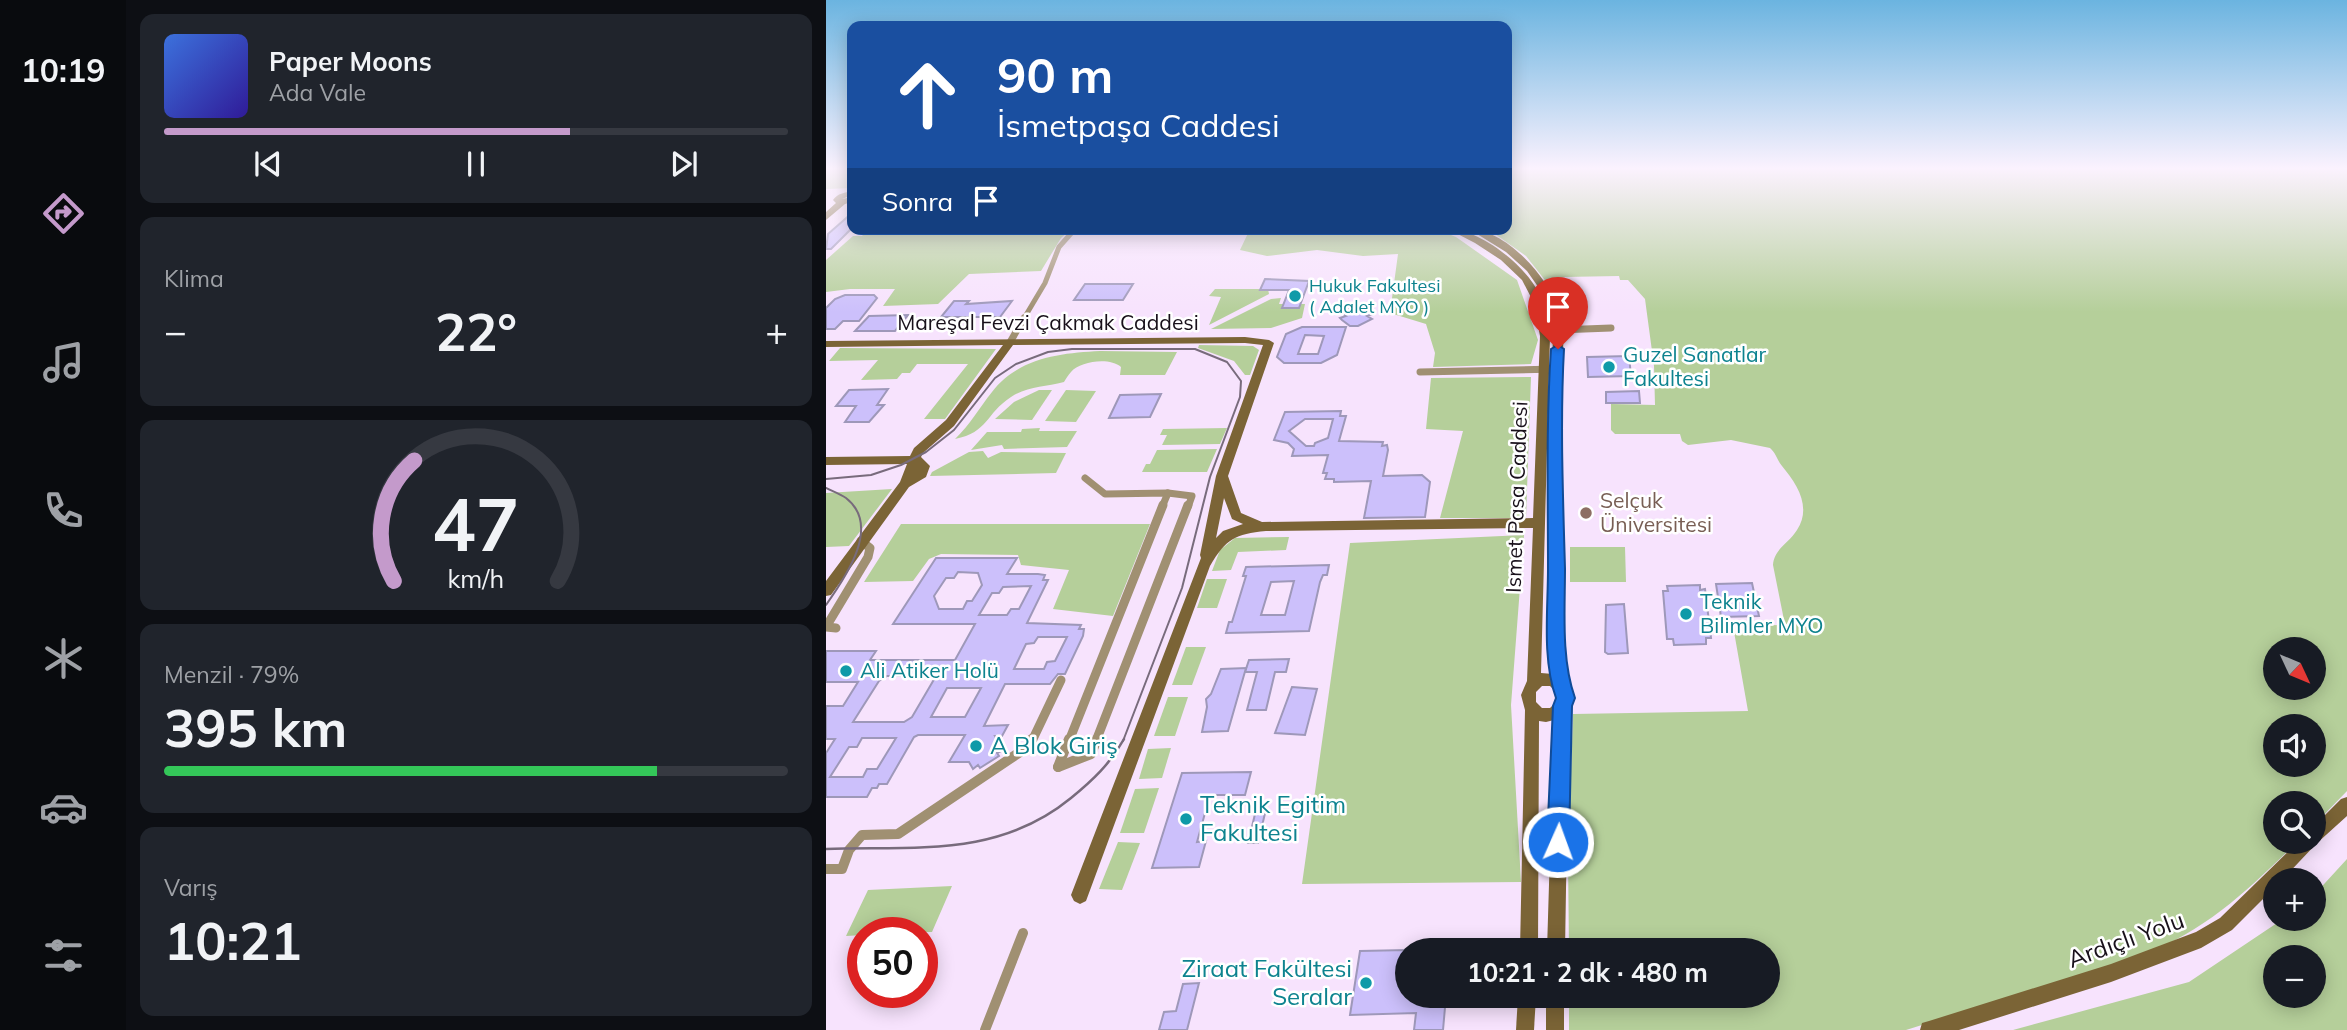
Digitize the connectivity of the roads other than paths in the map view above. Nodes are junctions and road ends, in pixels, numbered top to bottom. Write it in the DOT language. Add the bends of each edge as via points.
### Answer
graph roads {
  1 [pos="1069,235"];
  2 [pos="1465,235"];
  3 [pos="1484,235"];
  4 [pos="1611,328"];
  5 [pos="1558,330"];
  6 [pos="826,344"];
  7 [pos="1009,344"];
  8 [pos="1557,369"];
  9 [pos="1543,371"];
  10 [pos="1420,372"];
  11 [pos="917,460"];
  12 [pos="826,461"];
  13 [pos="1222,476"];
  14 [pos="1085,478"];
  15 [pos="1168,493"];
  16 [pos="1236,516"];
  17 [pos="1538,523"];
  18 [pos="1211,524"];
  19 [pos="1266,526"];
  20 [pos="1228,532"];
  21 [pos="861,541"];
  22 [pos="1204,565"];
  23 [pos="826,591"];
  24 [pos="836,628"];
  25 [pos="1061,680"];
  26 [pos="1534,683"];
  27 [pos="1561,686"];
  28 [pos="1562,706"];
  29 [pos="1532,710"];
  30 [pos="2347,805"];
  31 [pos="2326,825"];
  32 [pos="2297,854"];
  33 [pos="826,869"];
  34 [pos="1080,895"];
  35 [pos="1023,933"];
  36 [pos="1529,938"];
  37 [pos="1556,938"];
  38 [pos="1526,1008"];
  39 [pos="1555,1008"];
  40 [pos="1940,1028"];
  41 [pos="985,1030"];
  42 [pos="1525,1030"];
  43 [pos="1555,1030"];
  1 -- 7 [label="street"];
  2 -- 9 [label="street, Ismet Pasa Caddesi" via="1508,262 1538,301 1545,336"];
  3 -- 5 [label="street" via="1524,261 1541,282"];
  4 -- 5 [label="street"];
  5 -- 8 [label="street"];
  6 -- 7 [label="street, Mareşal Fevzi Çakmak Caddesi"];
  7 -- 11 [label="street" via="950,423 918,451"];
  7 -- 13 [label="street, Mareşal Fevzi Çakmak Caddesi" via="1269,343"];
  8 -- 9 [label="street"];
  8 -- 27 [label="street"];
  9 -- 10 [label="street"];
  9 -- 17 [label="street, Ismet Pasa Caddesi"];
  11 -- 12 [label="street"];
  11 -- 21 [label="street" via="924,466 922,474 905,484"];
  13 -- 16 [label="street"];
  13 -- 18 [label="street"];
  14 -- 15 [label="street" via="1105,494"];
  15 -- 15 [label="street" via="1131,581 1058,767 1091,754 1192,496"];
  16 -- 18 [label="street" via="1224,514"];
  16 -- 19 [label="street"];
  16 -- 20 [label="street" via="1237,524"];
  17 -- 19 [label="street"];
  17 -- 26 [label="street, Ismet Pasa Caddesi"];
  18 -- 20 [label="street" via="1216,532"];
  18 -- 22 [label="street"];
  19 -- 20 [label="street"];
  20 -- 22 [label="street"];
  21 -- 23 [label="street"];
  21 -- 24 [label="street" via="870,548 868,556 840,611 826,627"];
  22 -- 34 [label="street"];
  25 -- 33 [label="street" via="1029,746 898,834 862,835 849,850 842,869"];
  26 -- 27 [label="street" via="1551,680"];
  26 -- 29 [label="street" via="1527,693"];
  27 -- 28 [label="street"];
  28 -- 29 [label="street" via="1551,713"];
  28 -- 37 [label="street"];
  29 -- 36 [label="street"];
  30 -- 31 [label="street"];
  32 -- 40 [label="street, Ardıçlı Yolu" via="2226,924 2201,939"];
  35 -- 41 [label="street"];
  38 -- 42 [label="street"];
  39 -- 43 [label="street"];
}
